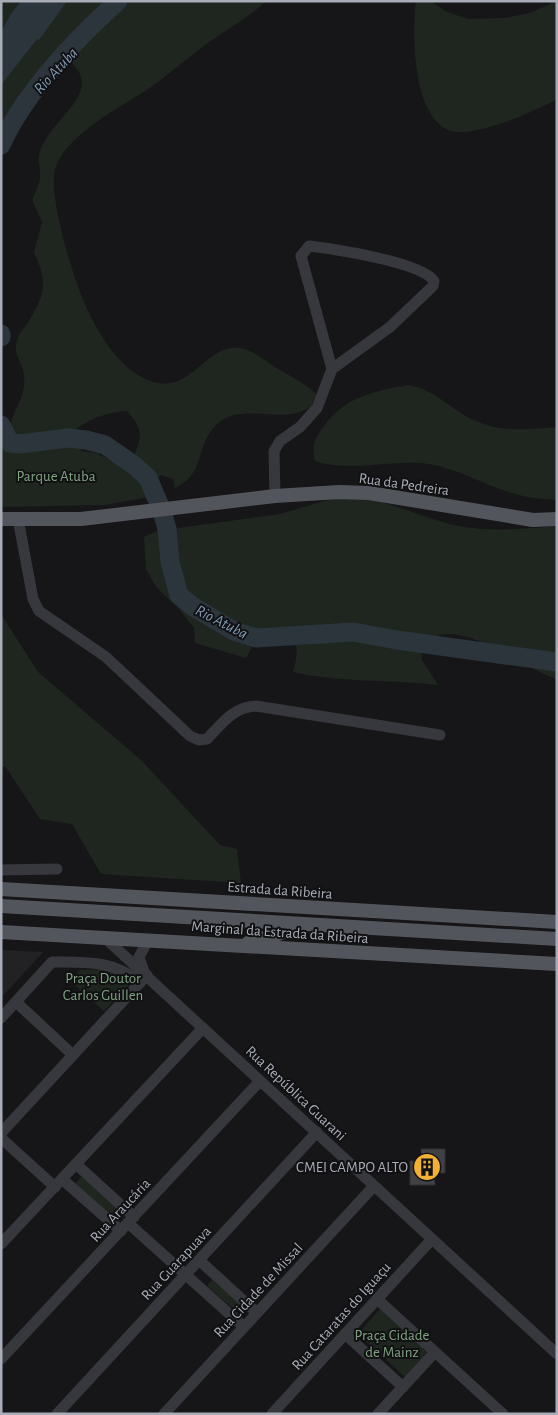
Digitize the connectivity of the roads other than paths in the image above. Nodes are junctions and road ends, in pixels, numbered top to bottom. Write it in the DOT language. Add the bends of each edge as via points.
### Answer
graph roads {
  1 [pos="332,369"];
  2 [pos="275,496"];
  3 [pos="1,519"];
  4 [pos="18,519"];
  5 [pos="557,519"];
  6 [pos="440,735"];
  7 [pos="57,869"];
  8 [pos="1,870"];
  9 [pos="1,889"];
  10 [pos="1,906"];
  11 [pos="557,922"];
  12 [pos="305,925"];
  13 [pos="1,932"];
  14 [pos="105,938"];
  15 [pos="557,939"];
  16 [pos="152,940"];
  17 [pos="241,946"];
  18 [pos="557,964"];
  19 [pos="143,979"];
  20 [pos="16,1002"];
  21 [pos="1,1018"];
  22 [pos="203,1028"];
  23 [pos="73,1055"];
  24 [pos="260,1081"];
  25 [pos="316,1132"];
  26 [pos="1,1134"];
  27 [pos="1,1138"];
  28 [pos="76,1164"];
  29 [pos="58,1183"];
  30 [pos="374,1186"];
  31 [pos="128,1223"];
  32 [pos="432,1239"];
  33 [pos="1,1244"];
  34 [pos="199,1260"];
  35 [pos="186,1274"];
  36 [pos="377,1299"];
  37 [pos="257,1313"];
  38 [pos="244,1327"];
  39 [pos="345,1334"];
  40 [pos="435,1352"];
  41 [pos="557,1354"];
  42 [pos="1,1359"];
  43 [pos="403,1387"];
  44 [pos="61,1413"];
  45 [pos="164,1414"];
  46 [pos="272,1414"];
  47 [pos="378,1414"];
  48 [pos="504,1414"];
  1 -- 1 [label="street" via="302,256 304,250 309,246 330,248 415,268 430,275 433,286 390,327"];
  1 -- 2 [label="street" via="317,408 300,427 280,441 274,451"];
  2 -- 4 [label="main road, Rua da Pedreira" via="81,519"];
  2 -- 5 [label="main road, Rua da Pedreira" via="369,493 514,518"];
  3 -- 4 [label="main road, Rua da Pedreira"];
  4 -- 6 [label="street" via="33,599 39,611 106,657 190,736 206,739 236,710 245,706"];
  7 -- 8 [label="street"];
  9 -- 11 [label="main road, Estrada da Ribeira"];
  10 -- 12 [label="main road"];
  12 -- 15 [label="main road"];
  12 -- 17 [label="main road"];
  13 -- 14 [label="main road, Marginal da Estrada da Ribeira"];
  14 -- 16 [label="main road, Marginal da Estrada da Ribeira"];
  14 -- 19 [label="street, Rua República Guarani"];
  16 -- 17 [label="main road, Marginal da Estrada da Ribeira"];
  16 -- 19 [label="street" via="139,957"];
  17 -- 18 [label="main road, Marginal da Estrada da Ribeira"];
  19 -- 20 [label="street" via="102,963 52,962"];
  19 -- 22 [label="street, Rua República Guarani"];
  19 -- 23 [label="street"];
  20 -- 21 [label="street"];
  20 -- 23 [label="street"];
  22 -- 24 [label="street, Rua República Guarani"];
  22 -- 28 [label="street"];
  23 -- 26 [label="street"];
  24 -- 25 [label="street, Rua República Guarani"];
  24 -- 31 [label="street, Rua Araucária"];
  25 -- 30 [label="street, Rua República Guarani"];
  25 -- 34 [label="street, Rua Guarapuava"];
  27 -- 29 [label="street"];
  28 -- 29 [label="street"];
  28 -- 31 [label="street"];
  29 -- 31 [label="street"];
  29 -- 33 [label="street"];
  30 -- 32 [label="street, Rua República Guarani"];
  30 -- 37 [label="street, Rua Cidade de Missal"];
  31 -- 35 [label="street"];
  31 -- 42 [label="street, Rua Araucária"];
  32 -- 36 [label="street, Rua Cataratas do Iguaçu"];
  32 -- 41 [label="street, Rua República Guarani"];
  34 -- 35 [label="street, Rua Guarapuava"];
  34 -- 37 [label="street"];
  35 -- 38 [label="street"];
  35 -- 44 [label="street, Rua Guarapuava"];
  36 -- 39 [label="street, Rua Cataratas do Iguaçu"];
  36 -- 40 [label="street"];
  37 -- 38 [label="street, Rua Cidade de Missal"];
  38 -- 45 [label="street, Rua Cidade de Missal"];
  39 -- 43 [label="street"];
  39 -- 46 [label="street, Rua Cataratas do Iguaçu"];
  40 -- 43 [label="street"];
  40 -- 48 [label="street"];
  43 -- 47 [label="street"];
}
